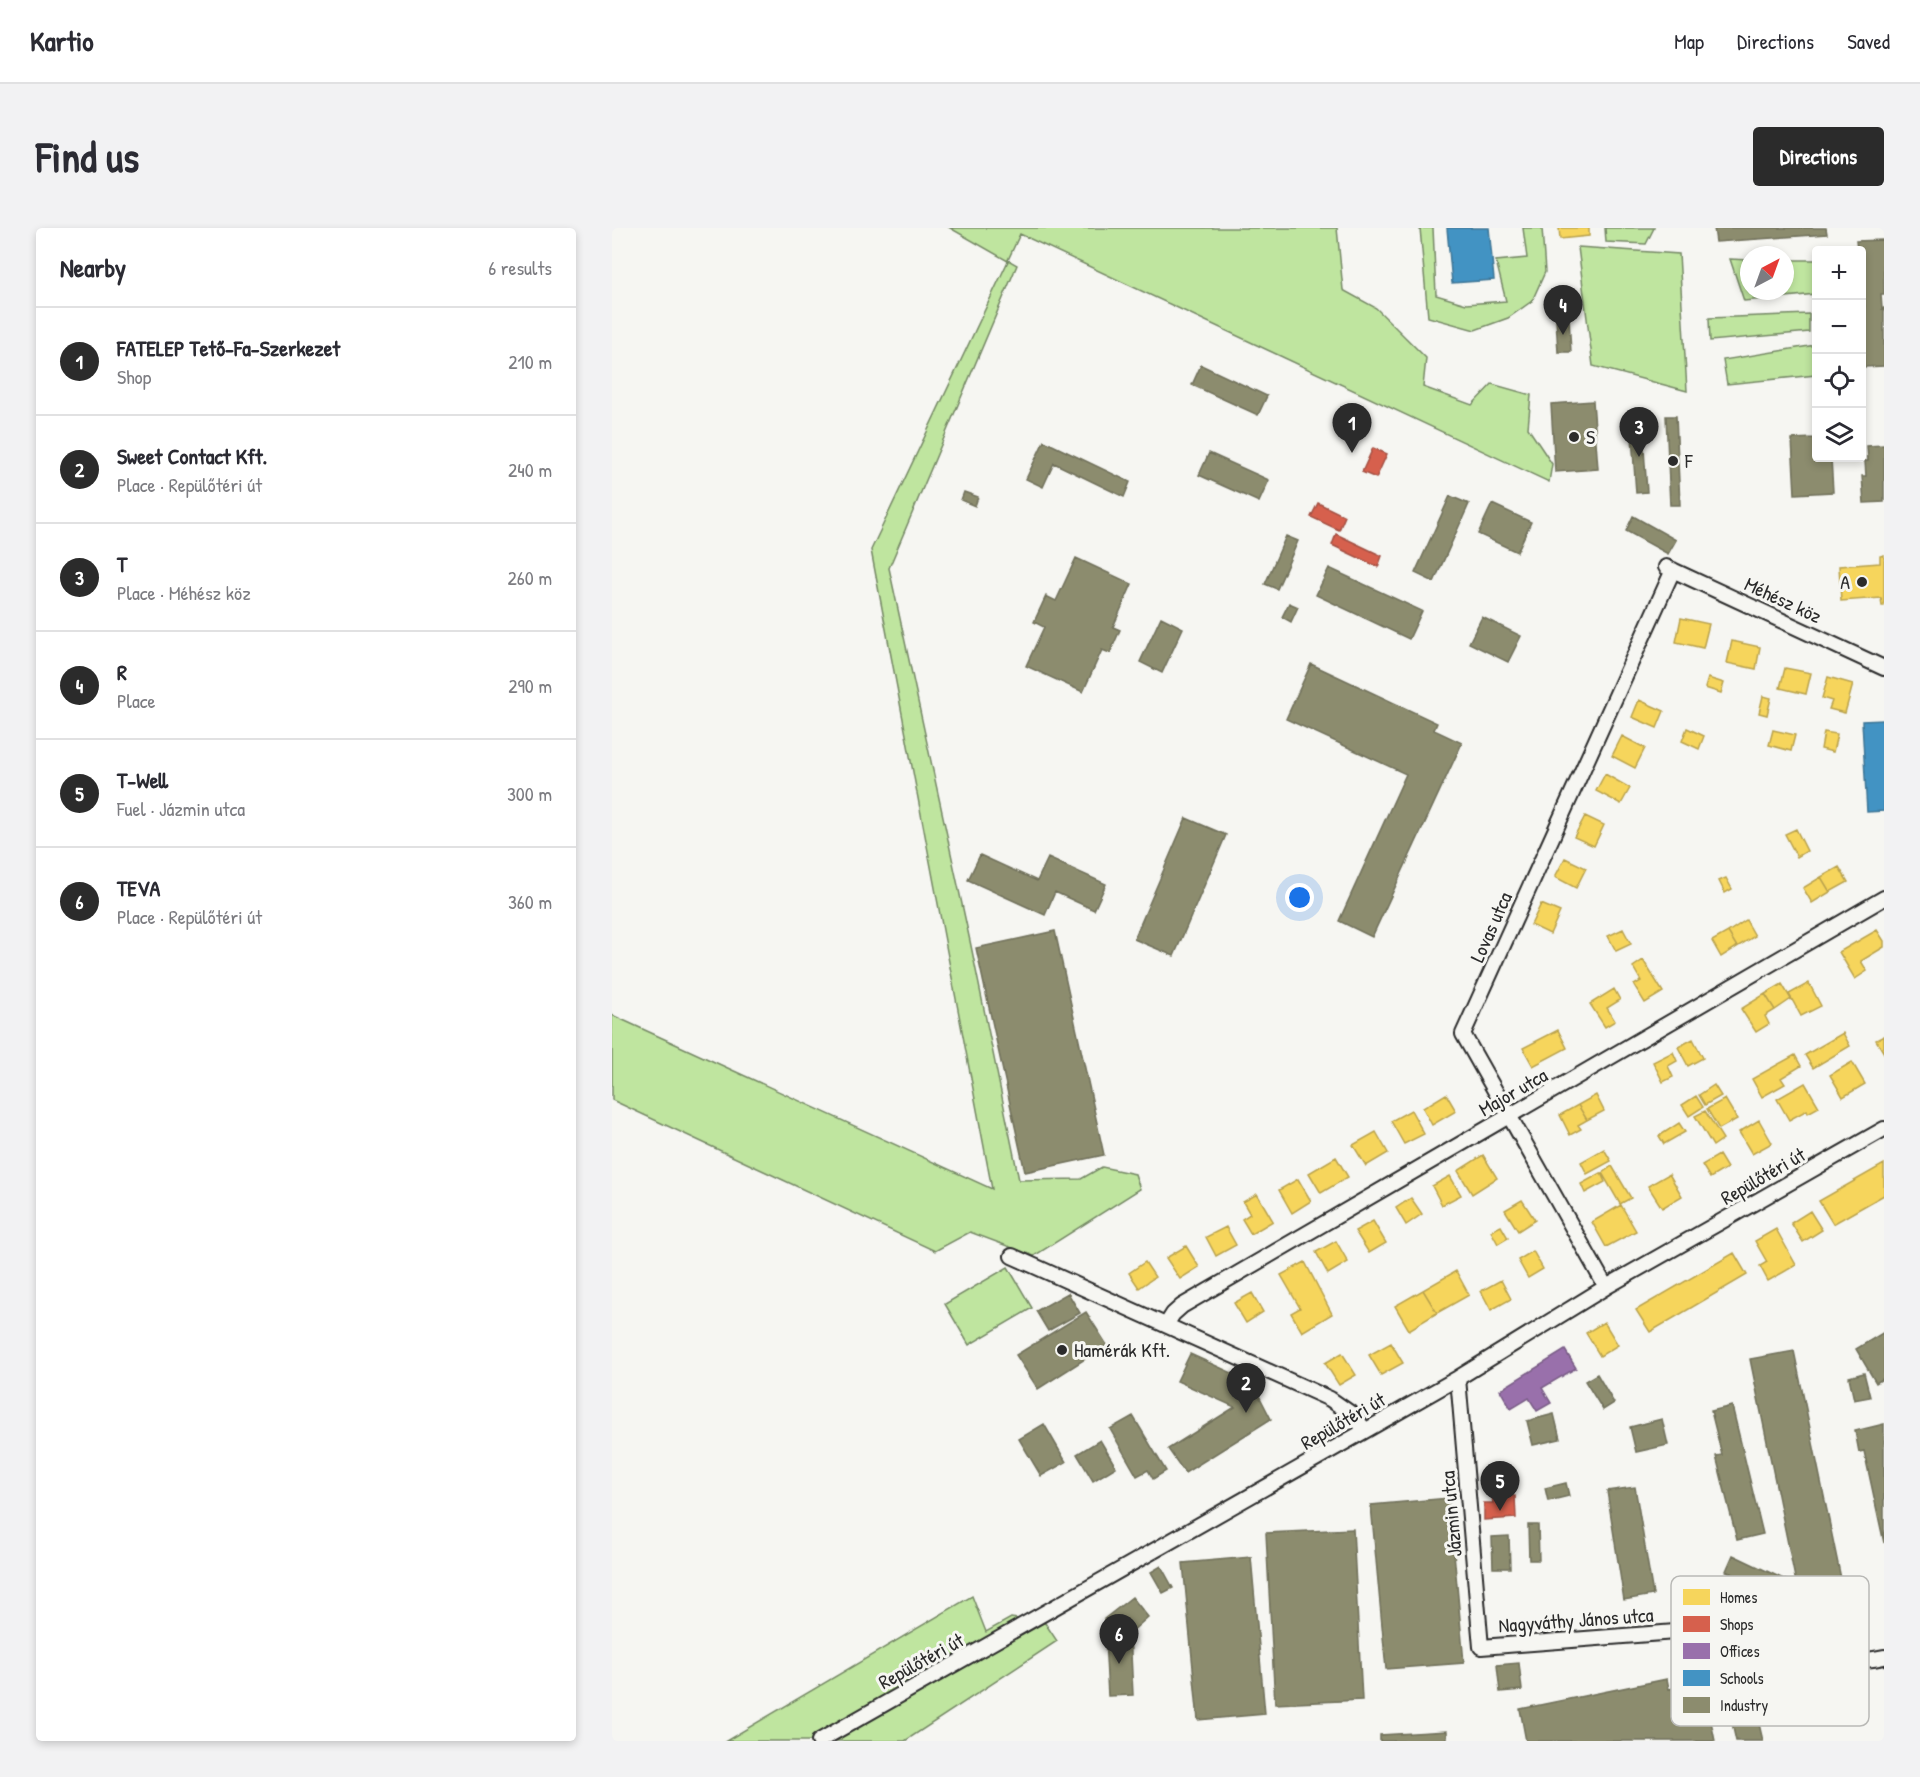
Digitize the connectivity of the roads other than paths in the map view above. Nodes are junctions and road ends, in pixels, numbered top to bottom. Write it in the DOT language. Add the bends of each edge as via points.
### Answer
graph roads {
  1 [pos="1670,569"];
  2 [pos="1884,668"];
  3 [pos="1884,898"];
  4 [pos="1509,1117"];
  5 [pos="1884,1129"];
  6 [pos="1012,1256"];
  7 [pos="1606,1287"];
  8 [pos="1166,1325"];
  9 [pos="1458,1378"];
  10 [pos="1365,1430"];
  11 [pos="1671,1632"];
  12 [pos="1481,1647"];
  13 [pos="1884,1657"];
  14 [pos="1869,1659"];
  15 [pos="819,1741"];
  1 -- 2 [label="street, Méhész köz"];
  1 -- 4 [label="street, Lovas utca" via="1463,1034"];
  3 -- 4 [label="street, Major utca"];
  4 -- 7 [label="street, Lovas utca"];
  4 -- 8 [label="street, Major utca" via="1182,1306"];
  5 -- 7 [label="street, Repülőtéri út"];
  6 -- 8 [label="street"];
  7 -- 9 [label="street, Repülőtéri út"];
  8 -- 10 [label="street" via="1330,1399 1353,1415"];
  9 -- 10 [label="street, Repülőtéri út"];
  9 -- 12 [label="street, Jázmin utca"];
  10 -- 15 [label="street, Repülőtéri út"];
  11 -- 12 [label="street, Nagyváthy János utca"];
  13 -- 14 [label="street, Nagyváthy János utca"];
}
